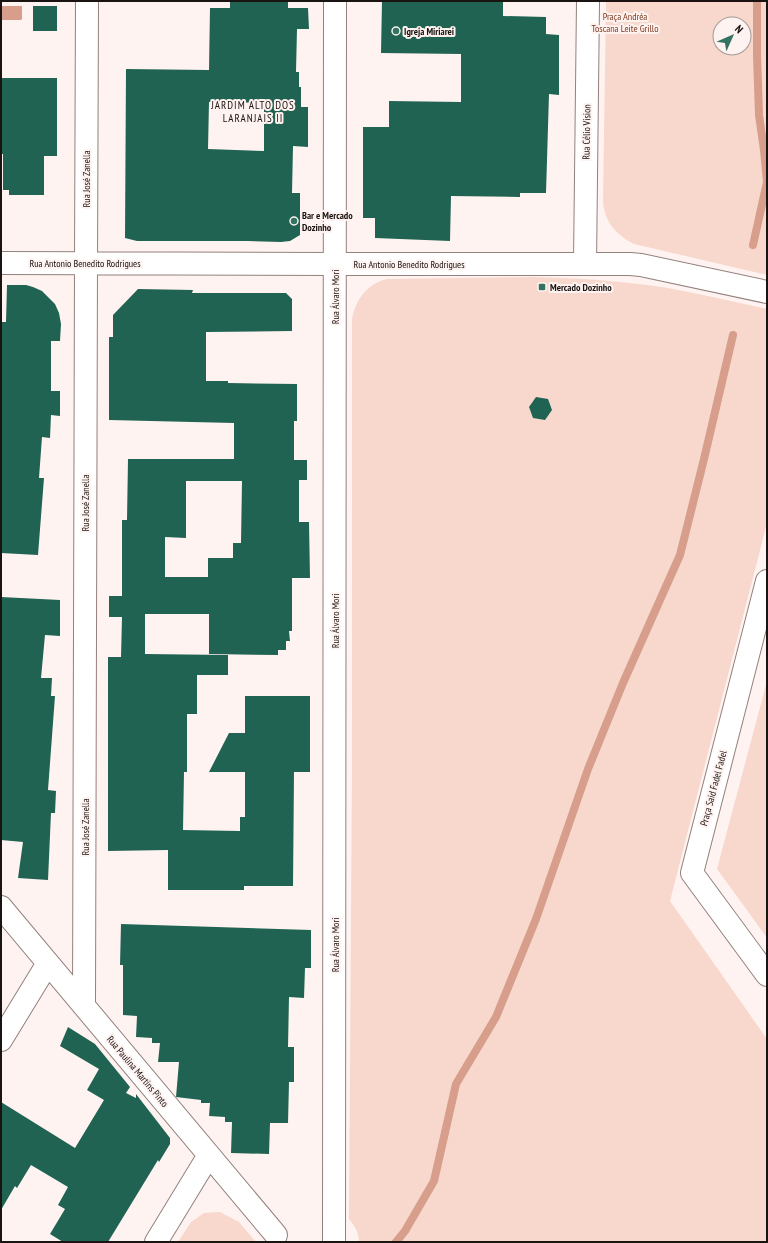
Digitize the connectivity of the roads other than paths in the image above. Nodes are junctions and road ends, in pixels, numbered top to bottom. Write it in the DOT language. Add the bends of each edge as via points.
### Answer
graph roads {
  1 [pos="88,1"];
  2 [pos="335,1"];
  3 [pos="588,1"];
  4 [pos="1,263"];
  5 [pos="86,264"];
  6 [pos="335,264"];
  7 [pos="584,264"];
  8 [pos="767,292"];
  9 [pos="767,581"];
  10 [pos="1,907"];
  11 [pos="48,963"];
  12 [pos="767,975"];
  13 [pos="84,1006"];
  14 [pos="1,1040"];
  15 [pos="209,1155"];
  16 [pos="276,1235"];
  17 [pos="156,1242"];
  18 [pos="334,1242"];
  1 -- 5 [label="street, Rua José Zanella"];
  2 -- 6 [label="street, Rua Álvaro Mori"];
  3 -- 7 [label="street, Rua Célio Vision"];
  4 -- 5 [label="street, Rua Antonio Benedito Rodrigues"];
  5 -- 6 [label="street, Rua Antonio Benedito Rodrigues"];
  5 -- 13 [label="street, Rua José Zanella"];
  6 -- 7 [label="street, Rua Antonio Benedito Rodrigues"];
  6 -- 18 [label="street, Rua Álvaro Mori"];
  7 -- 8 [label="street, Rua Antonio Benedito Rodrigues" via="641,265"];
  9 -- 12 [label="street, Praça Said Fadel Fadel" via="692,872"];
  10 -- 11 [label="street, Rua Paulina Martins Pinto"];
  11 -- 13 [label="street, Rua Paulina Martins Pinto"];
  11 -- 14 [label="street"];
  13 -- 15 [label="street, Rua Paulina Martins Pinto"];
  15 -- 16 [label="street, Rua Paulina Martins Pinto"];
  15 -- 17 [label="street"];
}
